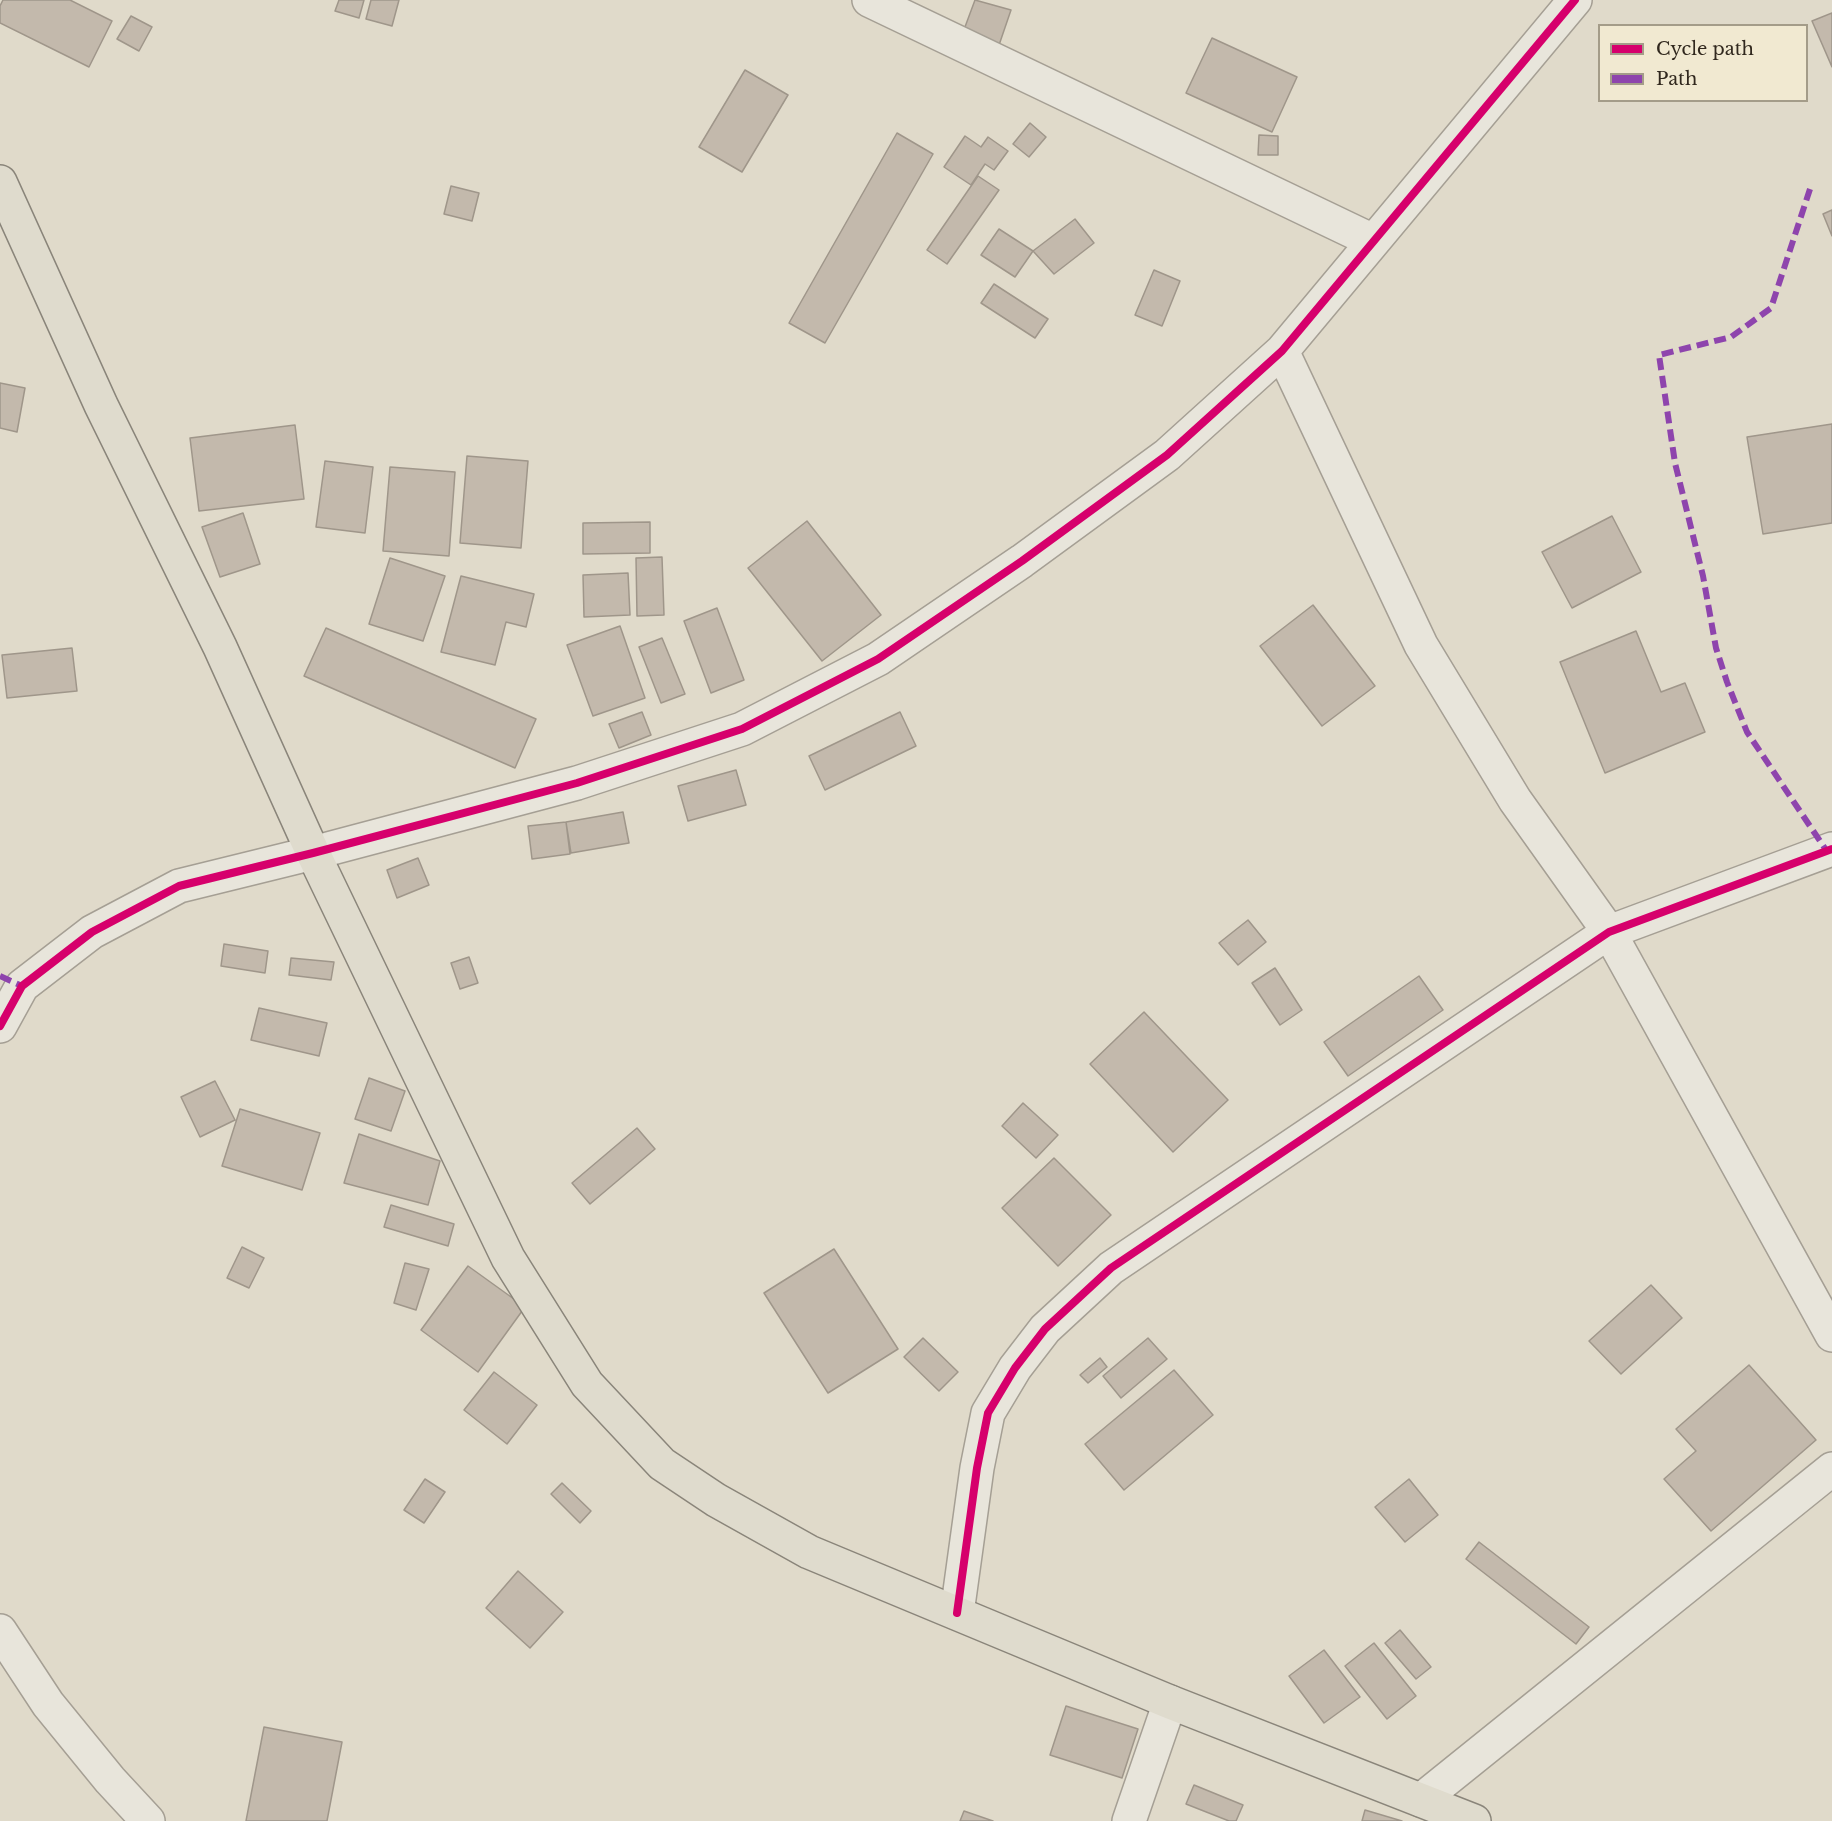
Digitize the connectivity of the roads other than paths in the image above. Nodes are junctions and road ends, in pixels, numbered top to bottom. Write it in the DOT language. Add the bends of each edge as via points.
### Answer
graph roads {
  1 [pos="869,0"];
  2 [pos="1575,0"];
  3 [pos="0,182"];
  4 [pos="1373,241"];
  5 [pos="1282,351"];
  6 [pos="1832,849"];
  7 [pos="313,853"];
  8 [pos="1609,932"];
  9 [pos="0,1026"];
  10 [pos="1832,1335"];
  11 [pos="1832,1468"];
  12 [pos="957,1613"];
  13 [pos="0,1631"];
  14 [pos="1170,1702"];
  15 [pos="1421,1800"];
  16 [pos="148,1821"];
  17 [pos="1129,1821"];
  18 [pos="1474,1821"];
  1 -- 4 [label="street"];
  2 -- 4 [label="street"];
  3 -- 7 [label="main road"];
  4 -- 5 [label="street"];
  5 -- 7 [label="street" via="1167,455 878,659 742,729 577,783"];
  5 -- 8 [label="street" via="1421,645 1515,800"];
  6 -- 8 [label="street"];
  7 -- 9 [label="street" via="178,886 92,932 22,986"];
  7 -- 12 [label="main road" via="508,1258 587,1384 662,1464 716,1500 809,1552"];
  8 -- 10 [label="street"];
  8 -- 12 [label="street" via="1111,1268 1045,1329 988,1413"];
  11 -- 15 [label="street"];
  12 -- 14 [label="main road"];
  13 -- 16 [label="street" via="48,1704"];
  14 -- 15 [label="main road"];
  14 -- 17 [label="street"];
  15 -- 18 [label="main road"];
}
